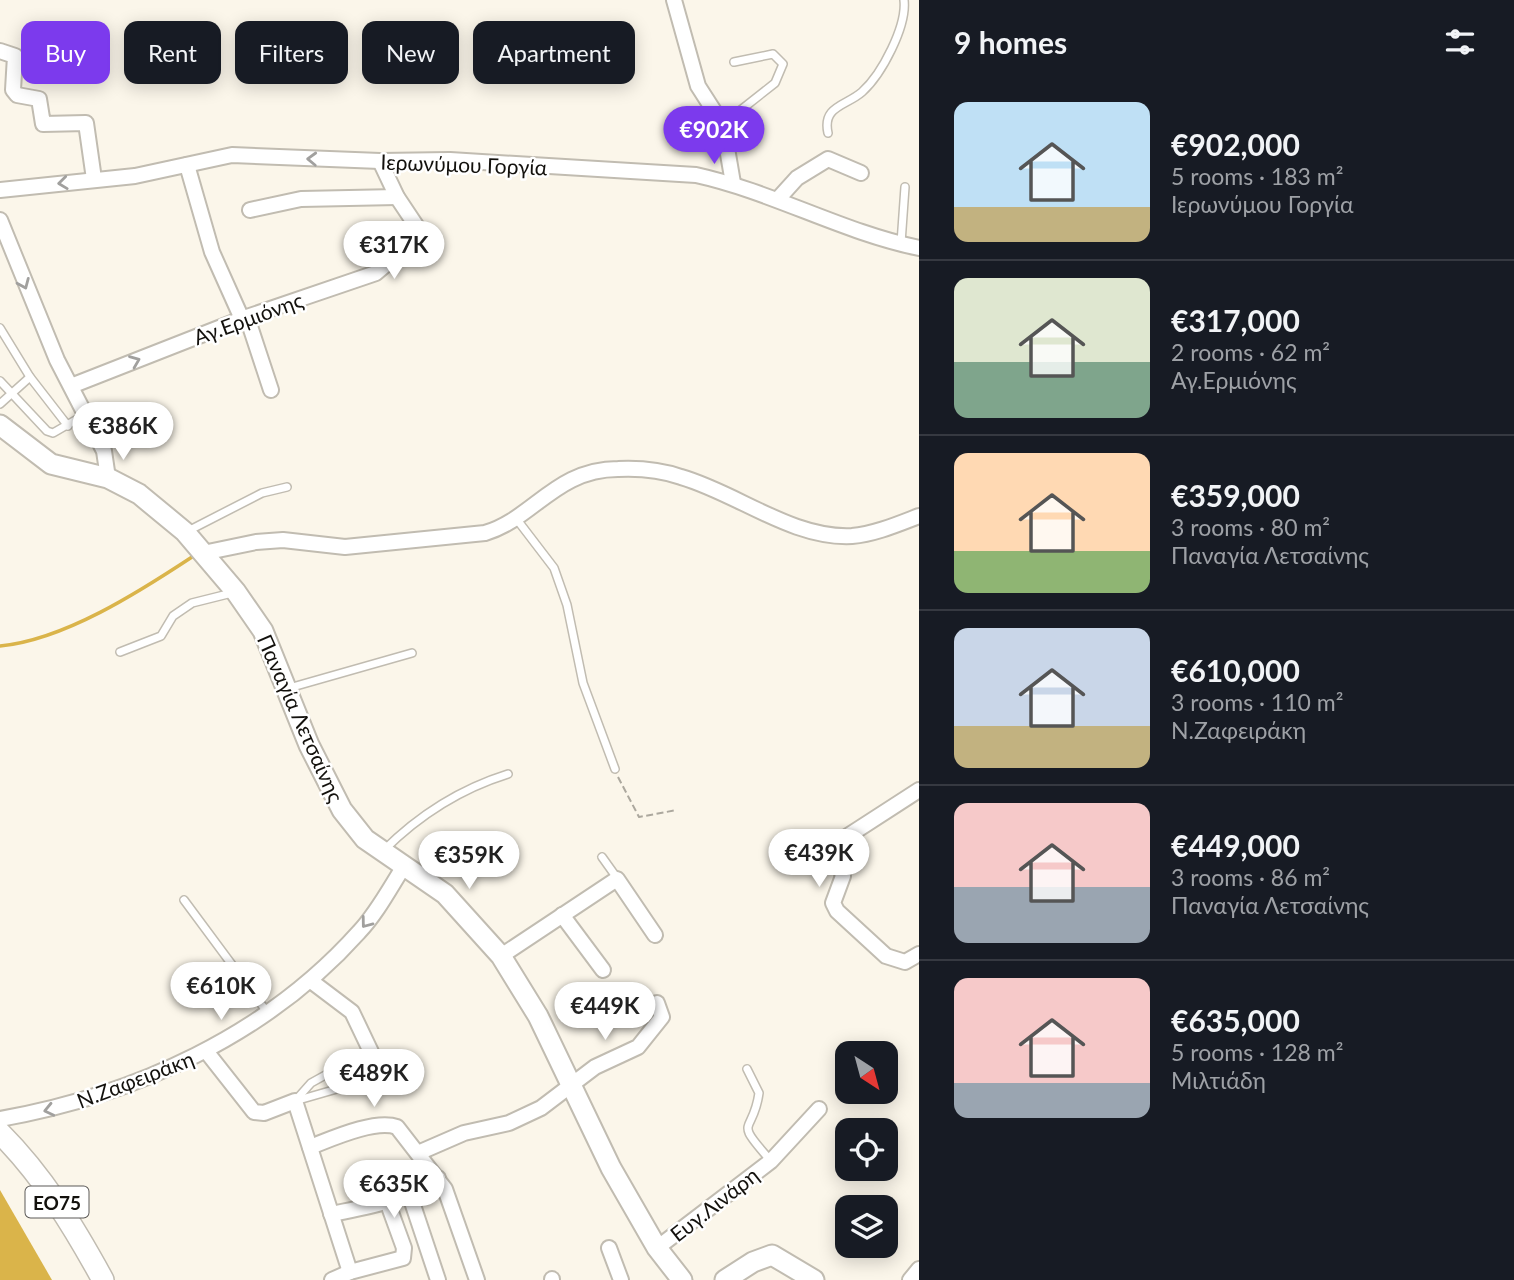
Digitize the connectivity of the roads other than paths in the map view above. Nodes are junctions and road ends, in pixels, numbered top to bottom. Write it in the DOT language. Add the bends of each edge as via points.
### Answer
graph roads {
  1 [pos="674,0"];
  2 [pos="904,0"];
  3 [pos="0,51"];
  4 [pos="734,62"];
  5 [pos="723,125"];
  6 [pos="828,134"];
  7 [pos="380,161"];
  8 [pos="187,165"];
  9 [pos="861,173"];
  10 [pos="94,179"];
  11 [pos="733,183"];
  12 [pos="905,187"];
  13 [pos="0,190"];
  14 [pos="397,197"];
  15 [pos="778,199"];
  16 [pos="250,209"];
  17 [pos="0,220"];
  18 [pos="901,243"];
  19 [pos="919,247"];
  20 [pos="244,318"];
  21 [pos="0,328"];
  22 [pos="30,377"];
  23 [pos="0,381"];
  24 [pos="71,386"];
  25 [pos="271,390"];
  26 [pos="12,393"];
  27 [pos="0,404"];
  28 [pos="86,413"];
  29 [pos="0,425"];
  30 [pos="68,426"];
  31 [pos="108,478"];
  32 [pos="287,487"];
  33 [pos="514,516"];
  34 [pos="919,516"];
  35 [pos="186,532"];
  36 [pos="203,553"];
  37 [pos="236,592"];
  38 [pos="120,652"];
  39 [pos="412,653"];
  40 [pos="288,688"];
  41 [pos="615,769"];
  42 [pos="508,774"];
  43 [pos="919,790"];
  44 [pos="382,851"];
  45 [pos="602,857"];
  46 [pos="404,866"];
  47 [pos="617,879"];
  48 [pos="184,900"];
  49 [pos="562,915"];
  50 [pos="655,935"];
  51 [pos="919,954"];
  52 [pos="501,956"];
  53 [pos="603,970"];
  54 [pos="311,981"];
  55 [pos="657,1003"];
  56 [pos="267,1013"];
  57 [pos="206,1051"];
  58 [pos="372,1054"];
  59 [pos="338,1068"];
  60 [pos="747,1069"];
  61 [pos="374,1078"];
  62 [pos="572,1083"];
  63 [pos="295,1101"];
  64 [pos="819,1109"];
  65 [pos="0,1119"];
  66 [pos="0,1133"];
  67 [pos="310,1147"];
  68 [pos="418,1153"];
  69 [pos="771,1161"];
  70 [pos="438,1178"];
  71 [pos="410,1196"];
  72 [pos="388,1204"];
  73 [pos="331,1214"];
  74 [pos="609,1248"];
  75 [pos="657,1248"];
  76 [pos="919,1269"];
  77 [pos="350,1272"];
  78 [pos="103,1280"];
  79 [pos="332,1280"];
  80 [pos="438,1280"];
  81 [pos="477,1280"];
  82 [pos="621,1280"];
  83 [pos="682,1280"];
  84 [pos="725,1280"];
  85 [pos="814,1280"];
  86 [pos="910,1280"];
  1 -- 5 [label="street" via="698,86"];
  2 -- 6 [label="lane" via="904,20 891,49 862,92 834,108 827,120"];
  3 -- 10 [label="street" via="15,56 13,90 39,99 43,124 86,123"];
  4 -- 5 [label="lane" via="773,54 783,64 775,83"];
  5 -- 11 [label="street"];
  7 -- 8 [label="street, Ιερωνύμου Γοργία, one-way" via="232,155"];
  7 -- 11 [label="street, Ιερωνύμου Γοργία" via="450,160 696,175"];
  7 -- 14 [label="street, Αγ.Ερμιόνης"];
  8 -- 10 [label="street, Ιερωνύμου Γοργία"];
  8 -- 20 [label="street" via="212,252"];
  9 -- 15 [label="street" via="828,159 797,178"];
  10 -- 13 [label="street, Ιερωνύμου Γοργία, one-way"];
  11 -- 15 [label="street, Ιερωνύμου Γοργία"];
  12 -- 18 [label="lane"];
  14 -- 16 [label="street" via="301,199"];
  14 -- 20 [label="street, Αγ.Ερμιόνης" via="417,227 376,274"];
  15 -- 18 [label="street, Ιερωνύμου Γοργία"];
  17 -- 24 [label="street, one-way"];
  18 -- 19 [label="street, Ιερωνύμου Γοργία"];
  24 -- 20 [label="street, Αγ.Ερμιόνης, one-way"];
  20 -- 25 [label="street"];
  21 -- 22 [label="lane"];
  22 -- 26 [label="lane"];
  22 -- 30 [label="lane"];
  23 -- 26 [label="lane"];
  24 -- 28 [label="street"];
  26 -- 27 [label="lane"];
  26 -- 30 [label="lane" via="47,431 59,433"];
  28 -- 30 [label="lane"];
  28 -- 31 [label="street" via="104,451"];
  29 -- 31 [label="main road, Παναγία Λετσαίνης" via="51,464"];
  31 -- 35 [label="main road, Παναγία Λετσαίνης" via="139,494"];
  32 -- 35 [label="lane" via="262,493"];
  33 -- 34 [label="street" via="581,475 615,468 684,477 786,521 839,535 868,533"];
  33 -- 36 [label="street" via="485,533 419,541 345,547 283,540"];
  33 -- 41 [label="lane" via="554,568 567,605 583,683"];
  35 -- 36 [label="main road, Παναγία Λετσαίνης"];
  36 -- 37 [label="main road, Παναγία Λετσαίνης"];
  37 -- 38 [label="lane" via="192,603 173,617 161,636"];
  37 -- 40 [label="main road, Παναγία Λετσαίνης" via="263,631"];
  39 -- 40 [label="lane"];
  40 -- 44 [label="main road, Παναγία Λετσαίνης" via="334,796 355,827"];
  42 -- 44 [label="lane" via="466,789"];
  43 -- 51 [label="street" via="837,843 835,853 843,876 833,903 886,956 905,962"];
  44 -- 46 [label="main road, Παναγία Λετσαίνης"];
  45 -- 47 [label="lane"];
  46 -- 52 [label="main road, Παναγία Λετσαίνης" via="445,894"];
  46 -- 54 [label="street, Ν.Ζαφειράκη, one-way" via="366,924"];
  47 -- 49 [label="street"];
  47 -- 50 [label="street"];
  48 -- 56 [label="lane"];
  49 -- 52 [label="street"];
  49 -- 53 [label="street"];
  52 -- 62 [label="main road, Παναγία Λετσαίνης"];
  54 -- 56 [label="street, Ν.Ζαφειράκη"];
  54 -- 58 [label="street" via="352,1012"];
  55 -- 62 [label="street" via="662,1017 638,1047"];
  56 -- 57 [label="street, Ν.Ζαφειράκη"];
  57 -- 63 [label="street" via="254,1112 264,1114"];
  57 -- 65 [label="street, Ν.Ζαφειράκη, one-way" via="94,1097"];
  59 -- 63 [label="lane" via="312,1083"];
  60 -- 69 [label="lane" via="759,1093 747,1133"];
  61 -- 63 [label="lane"];
  62 -- 68 [label="street" via="541,1108 509,1123 464,1133"];
  62 -- 75 [label="main road, Παναγία Λετσαίνης" via="611,1168"];
  63 -- 67 [label="street"];
  64 -- 69 [label="street, Ευγ.Λινάρη"];
  66 -- 78 [label="main road, ΕΟ75" via="23,1154 54,1196"];
  67 -- 68 [label="street" via="390,1124"];
  67 -- 73 [label="street"];
  68 -- 70 [label="street"];
  69 -- 75 [label="street, Ευγ.Λινάρη"];
  70 -- 71 [label="street"];
  70 -- 81 [label="street"];
  71 -- 72 [label="street"];
  71 -- 80 [label="street"];
  72 -- 73 [label="street"];
  72 -- 77 [label="street" via="404,1248 401,1261"];
  73 -- 77 [label="street"];
  74 -- 82 [label="street"];
  75 -- 83 [label="main road, Παναγία Λετσαίνης"];
  76 -- 86 [label="street"];
  77 -- 79 [label="street"];
  84 -- 85 [label="main road" via="772,1255"];
}
